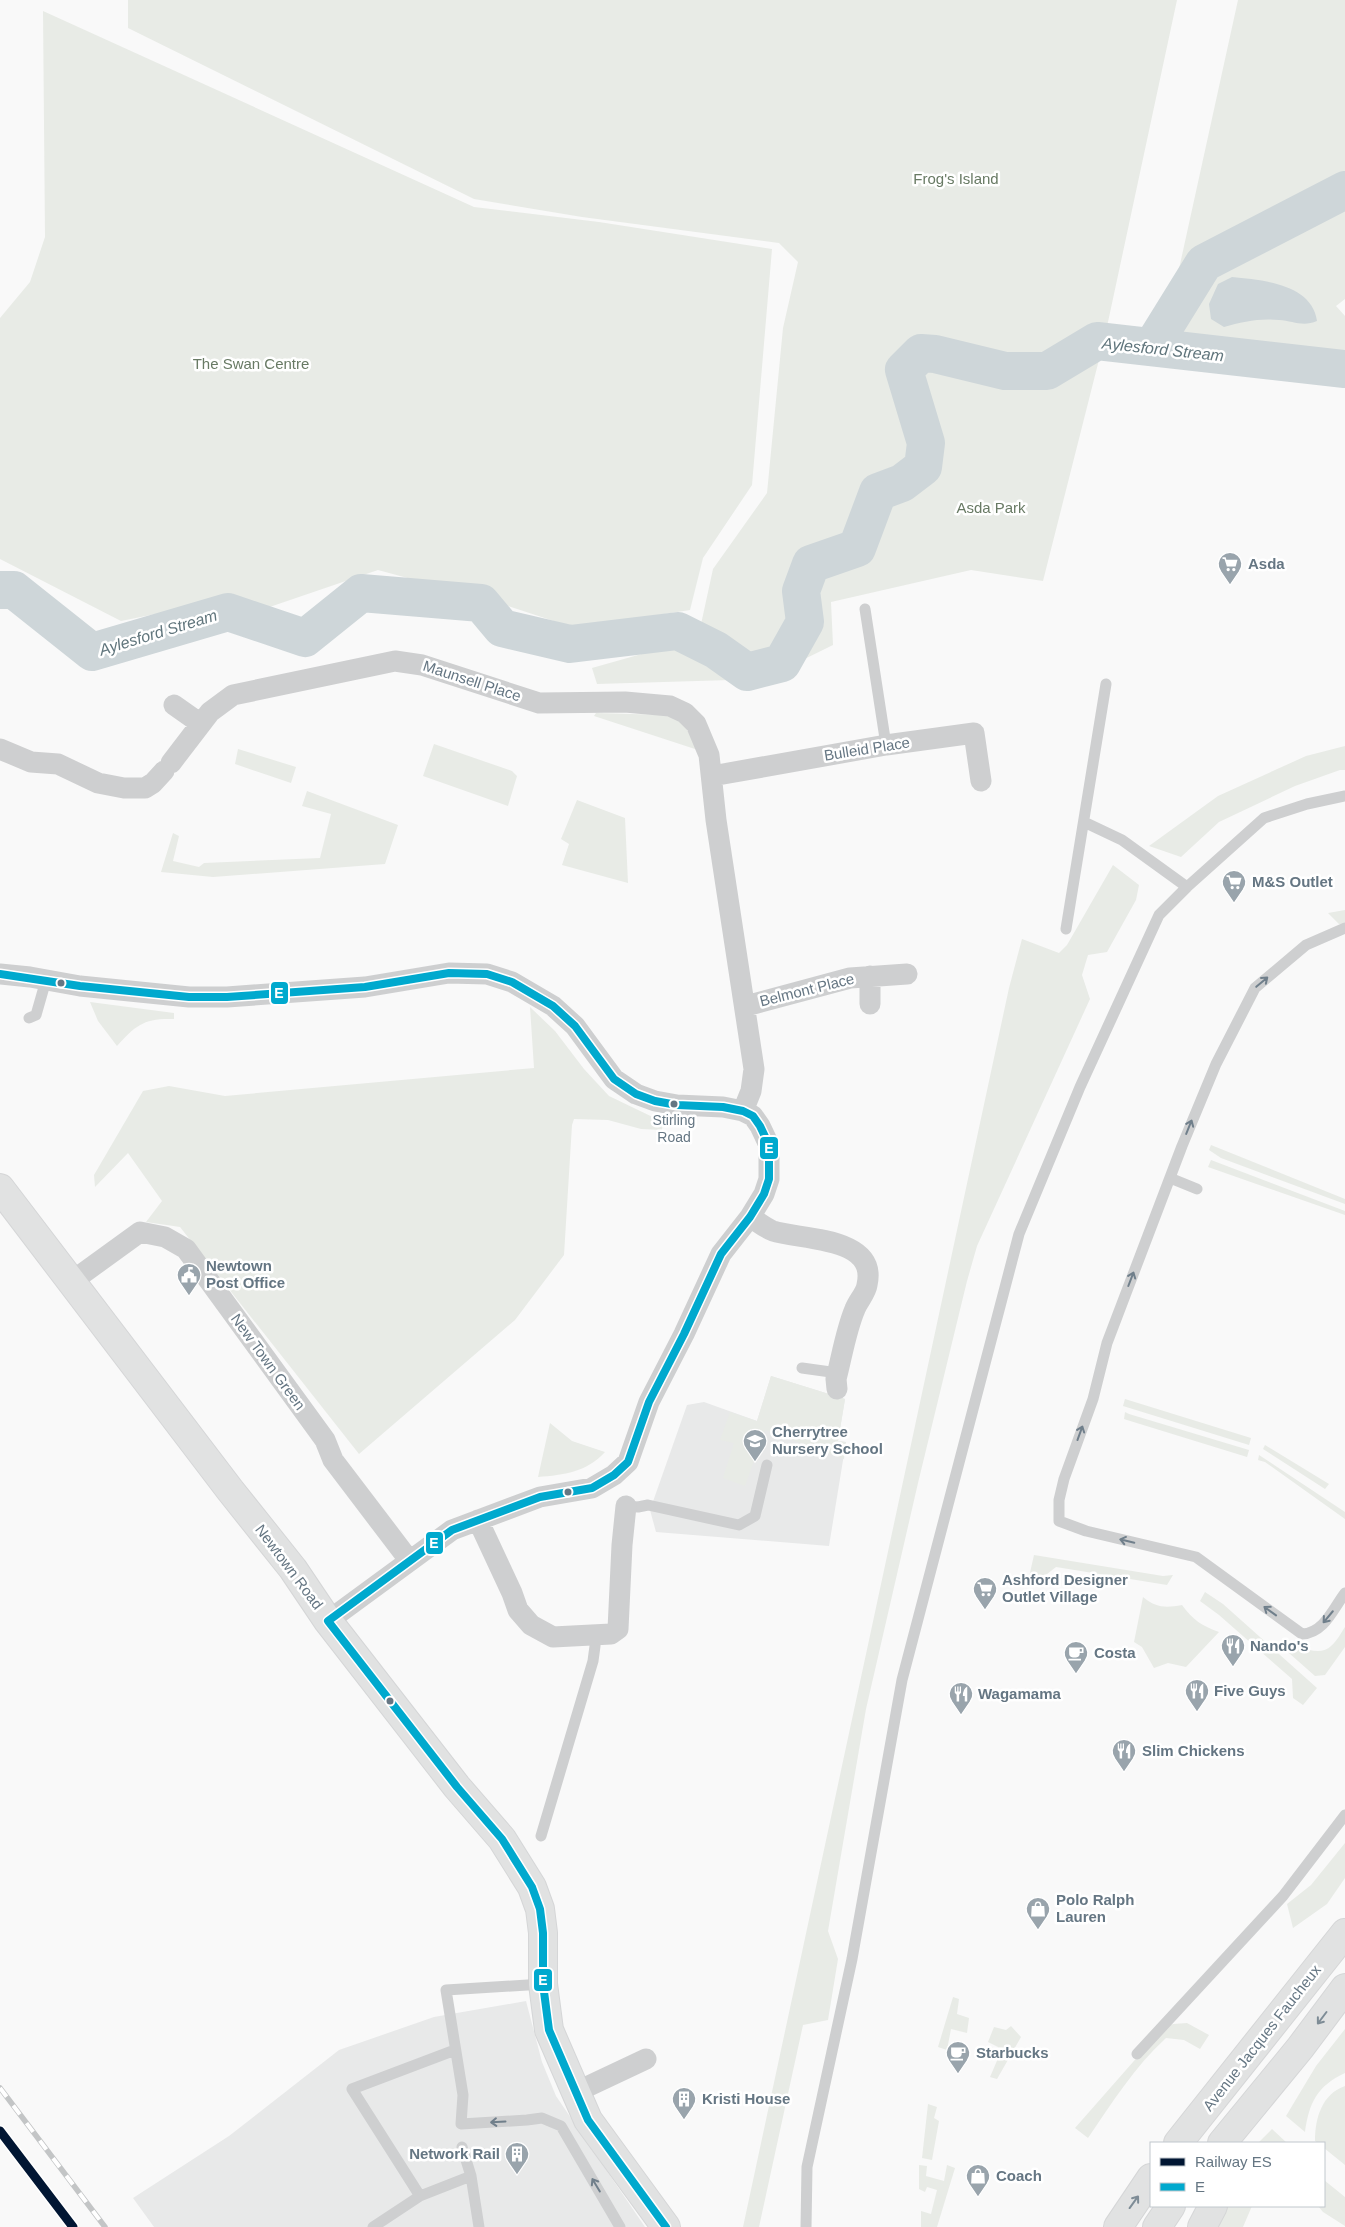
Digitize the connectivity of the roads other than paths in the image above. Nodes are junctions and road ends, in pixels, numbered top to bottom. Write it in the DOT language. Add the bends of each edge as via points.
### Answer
graph roads {
  1 [pos="865,609"];
  2 [pos="1106,684"];
  3 [pos="174,706"];
  4 [pos="201,724"];
  5 [pos="886,745"];
  6 [pos="0,749"];
  7 [pos="712,776"];
  8 [pos="981,781"];
  9 [pos="1345,796"];
  10 [pos="1084,822"];
  11 [pos="1187,886"];
  12 [pos="1345,928"];
  13 [pos="1066,929"];
  14 [pos="0,974"];
  15 [pos="907,974"];
  16 [pos="870,976"];
  17 [pos="46,980"];
  18 [pos="870,1004"];
  19 [pos="746,1006"];
  20 [pos="29,1018"];
  21 [pos="743,1111"];
  22 [pos="1170,1178"];
  23 [pos="0,1188"];
  24 [pos="1197,1189"];
  25 [pos="750,1217"];
  26 [pos="71,1282"];
  27 [pos="802,1368"];
  28 [pos="837,1381"];
  29 [pos="767,1465"];
  30 [pos="626,1506"];
  31 [pos="478,1520"];
  32 [pos="410,1560"];
  33 [pos="1345,1593"];
  34 [pos="328,1620"];
  35 [pos="595,1634"];
  36 [pos="1345,1815"];
  37 [pos="541,1836"];
  38 [pos="1345,1933"];
  39 [pos="543,1984"];
  40 [pos="1345,1988"];
  41 [pos="1300,2048"];
  42 [pos="454,2050"];
  43 [pos="1137,2054"];
  44 [pos="646,2059"];
  45 [pos="576,2092"];
  46 [pos="1179,2142"];
  47 [pos="1223,2142"];
  48 [pos="1248,2142"];
  49 [pos="462,2147"];
  50 [pos="470,2176"];
  51 [pos="1150,2179"];
  52 [pos="420,2196"];
  53 [pos="1170,2207"];
  54 [pos="1212,2207"];
  55 [pos="373,2227"];
  56 [pos="479,2227"];
  57 [pos="620,2227"];
  58 [pos="666,2227"];
  59 [pos="806,2227"];
  60 [pos="1118,2227"];
  61 [pos="1157,2227"];
  62 [pos="1202,2227"];
  1 -- 5 [label="lane"];
  2 -- 10 [label="lane"];
  3 -- 4 [label="street"];
  4 -- 6 [label="street, Maunsell Place" via="168,767 145,788 98,783 58,764 31,762"];
  4 -- 7 [label="street, Maunsell Place" via="233,694 375,664 409,662 539,703 625,702 670,706 685,713 696,724 709,756"];
  5 -- 7 [label="street, Bulleid Place"];
  5 -- 8 [label="street, Bulleid Place" via="974,733"];
  7 -- 19 [label="street"];
  9 -- 11 [label="lane" via="1264,818"];
  10 -- 11 [label="lane" via="1122,840"];
  10 -- 13 [label="lane"];
  11 -- 59 [label="lane" via="1159,915 1080,1087 1020,1234 902,1680 852,1959 807,2168"];
  22 -- 12 [label="lane, one-way" via="1216,1064 1255,988 1306,945"];
  14 -- 17 [label="street"];
  15 -- 16 [label="street, Belmont Place"];
  16 -- 18 [label="street, Belmont Place"];
  16 -- 19 [label="street, Belmont Place" via="850,978"];
  17 -- 20 [label="lane" via="36,1015"];
  17 -- 21 [label="street" via="189,997 220,997 366,987 448,973 487,974 512,982 553,1006 575,1026 614,1079 636,1094 677,1105"];
  19 -- 21 [label="street" via="754,1069 751,1091"];
  21 -- 25 [label="street" via="753,1116 769,1145 769,1179"];
  22 -- 24 [label="lane"];
  33 -- 22 [label="lane, one-way" via="1328,1618 1311,1634 1302,1634 1196,1556 1086,1531 1059,1521 1064,1478 1093,1399 1107,1343"];
  23 -- 26 [label="street, Newtown Road"];
  25 -- 28 [label="street" via="771,1230 852,1249 863,1261 867,1285 855,1310"];
  25 -- 31 [label="street" via="721,1254 649,1402 628,1462 592,1488 540,1497"];
  26 -- 32 [label="street, New Town Green" via="140,1232 165,1237 186,1249 325,1440 333,1460"];
  26 -- 34 [label="street, Newtown Road" via="293,1569"];
  27 -- 28 [label="lane"];
  29 -- 30 [label="lane" via="755,1516 739,1525 648,1505"];
  30 -- 35 [label="street" via="618,1629 611,1634"];
  31 -- 32 [label="street" via="452,1530"];
  31 -- 35 [label="street" via="518,1610 531,1625 553,1637"];
  32 -- 34 [label="street"];
  34 -- 39 [label="street, Newtown Road" via="457,1787 502,1839 532,1888 540,1909 543,1933"];
  35 -- 37 [label="lane" via="593,1662"];
  36 -- 43 [label="lane" via="1283,1896"];
  38 -- 46 [label="street, Avenue Jacques Faucheux"];
  39 -- 42 [label="lane" via="446,1990"];
  39 -- 45 [label="street, Newtown Road" via="548,2030"];
  40 -- 41 [label="street, one-way"];
  41 -- 47 [label="street"];
  41 -- 48 [label="street"];
  42 -- 52 [label="lane" via="352,2089"];
  57 -- 42 [label="lane, one-way" via="561,2126 536,2118 461,2124 463,2095"];
  44 -- 45 [label="street"];
  45 -- 58 [label="street, Newtown Road" via="588,2120"];
  49 -- 50 [label="lane"];
  50 -- 52 [label="lane"];
  50 -- 56 [label="lane"];
  60 -- 51 [label="street, one-way"];
  52 -- 55 [label="lane"];
  53 -- 61 [label="street"];
  54 -- 62 [label="street"];
}
